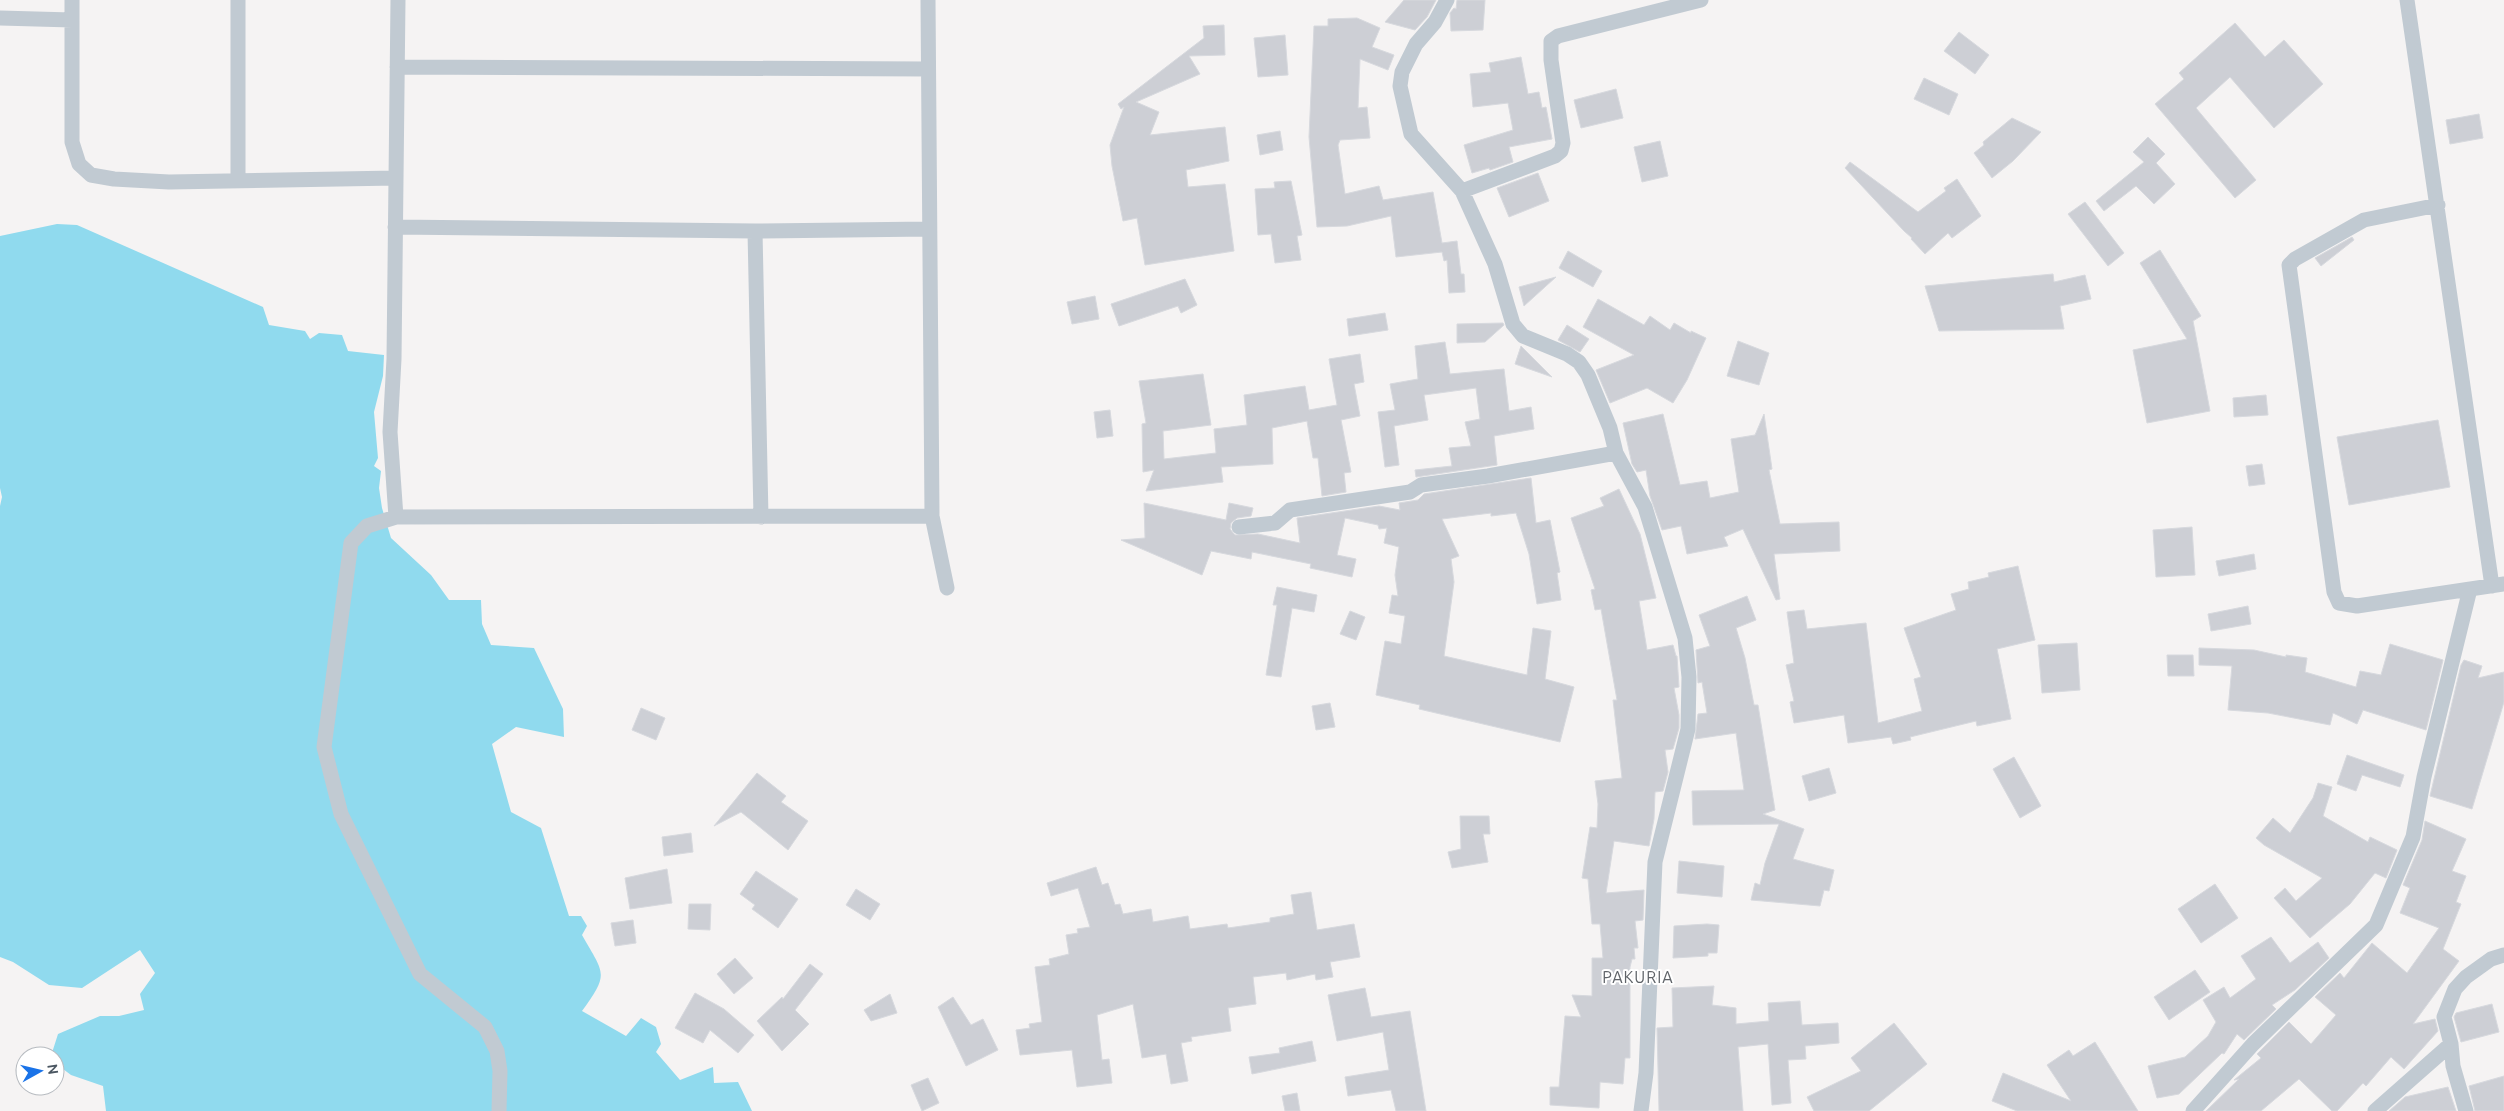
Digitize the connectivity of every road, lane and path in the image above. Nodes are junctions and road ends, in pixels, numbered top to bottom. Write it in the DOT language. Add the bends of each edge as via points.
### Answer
graph roads {
  1 [pos="72,0"];
  2 [pos="238,0"];
  3 [pos="398,0"];
  4 [pos="928,0"];
  5 [pos="1447,0"];
  6 [pos="1701,0"];
  7 [pos="2407,0"];
  8 [pos="0,18"];
  9 [pos="72,20"];
  10 [pos="397,67"];
  11 [pos="928,70"];
  12 [pos="396,178"];
  13 [pos="238,180"];
  14 [pos="1462,191"];
  15 [pos="2438,205"];
  16 [pos="395,227"];
  17 [pos="929,229"];
  18 [pos="755,231"];
  19 [pos="1616,453"];
  20 [pos="932,516"];
  21 [pos="396,517"];
  22 [pos="761,517"];
  23 [pos="1239,526"];
  24 [pos="2498,585"];
  25 [pos="946,588"];
  26 [pos="2470,589"];
  27 [pos="2504,955"];
  28 [pos="2451,1044"];
  29 [pos="499,1111"];
  30 [pos="1641,1111"];
  31 [pos="2194,1111"];
  32 [pos="2375,1111"];
  33 [pos="2466,1111"];
  1 -- 9 [label="street"];
  2 -- 13 [label="street"];
  3 -- 10 [label="street"];
  4 -- 11 [label="street"];
  5 -- 14 [label="street" via="1435,22 1416,44 1402,72 1400,86 1411,134"];
  6 -- 14 [label="street" via="1558,36 1551,41 1563,143 1561,151"];
  7 -- 15 [label="street"];
  8 -- 9 [label="street"];
  9 -- 13 [label="street" via="72,142 80,164 91,175 169,182"];
  10 -- 11 [label="street"];
  10 -- 12 [label="street"];
  11 -- 17 [label="street"];
  12 -- 13 [label="street"];
  12 -- 16 [label="street"];
  14 -- 19 [label="street" via="1496,264 1513,324 1523,336 1568,354 1579,362 1610,428"];
  15 -- 24 [label="street"];
  15 -- 26 [label="street" via="2364,220 2289,265 2334,592 2339,603 2357,606"];
  16 -- 18 [label="street"];
  16 -- 21 [label="street" via="390,432"];
  17 -- 18 [label="street"];
  17 -- 20 [label="street"];
  18 -- 22 [label="street"];
  19 -- 23 [label="street" via="1421,485 1410,492 1290,510 1275,523"];
  19 -- 30 [label="street" via="1645,507 1685,638 1689,677 1688,729 1655,862 1646,1073"];
  20 -- 22 [label="street"];
  20 -- 25 [label="street"];
  21 -- 22 [label="street"];
  21 -- 29 [label="street" via="367,526 351,543 324,747 341,814 420,974 485,1027 497,1051"];
  24 -- 26 [label="street"];
  26 -- 31 [label="street" via="2412,837 2376,925 2253,1044"];
  27 -- 28 [label="street" via="2491,959 2454,989 2444,1017"];
  28 -- 32 [label="street"];
  28 -- 33 [label="street" via="2453,1066"];
}
